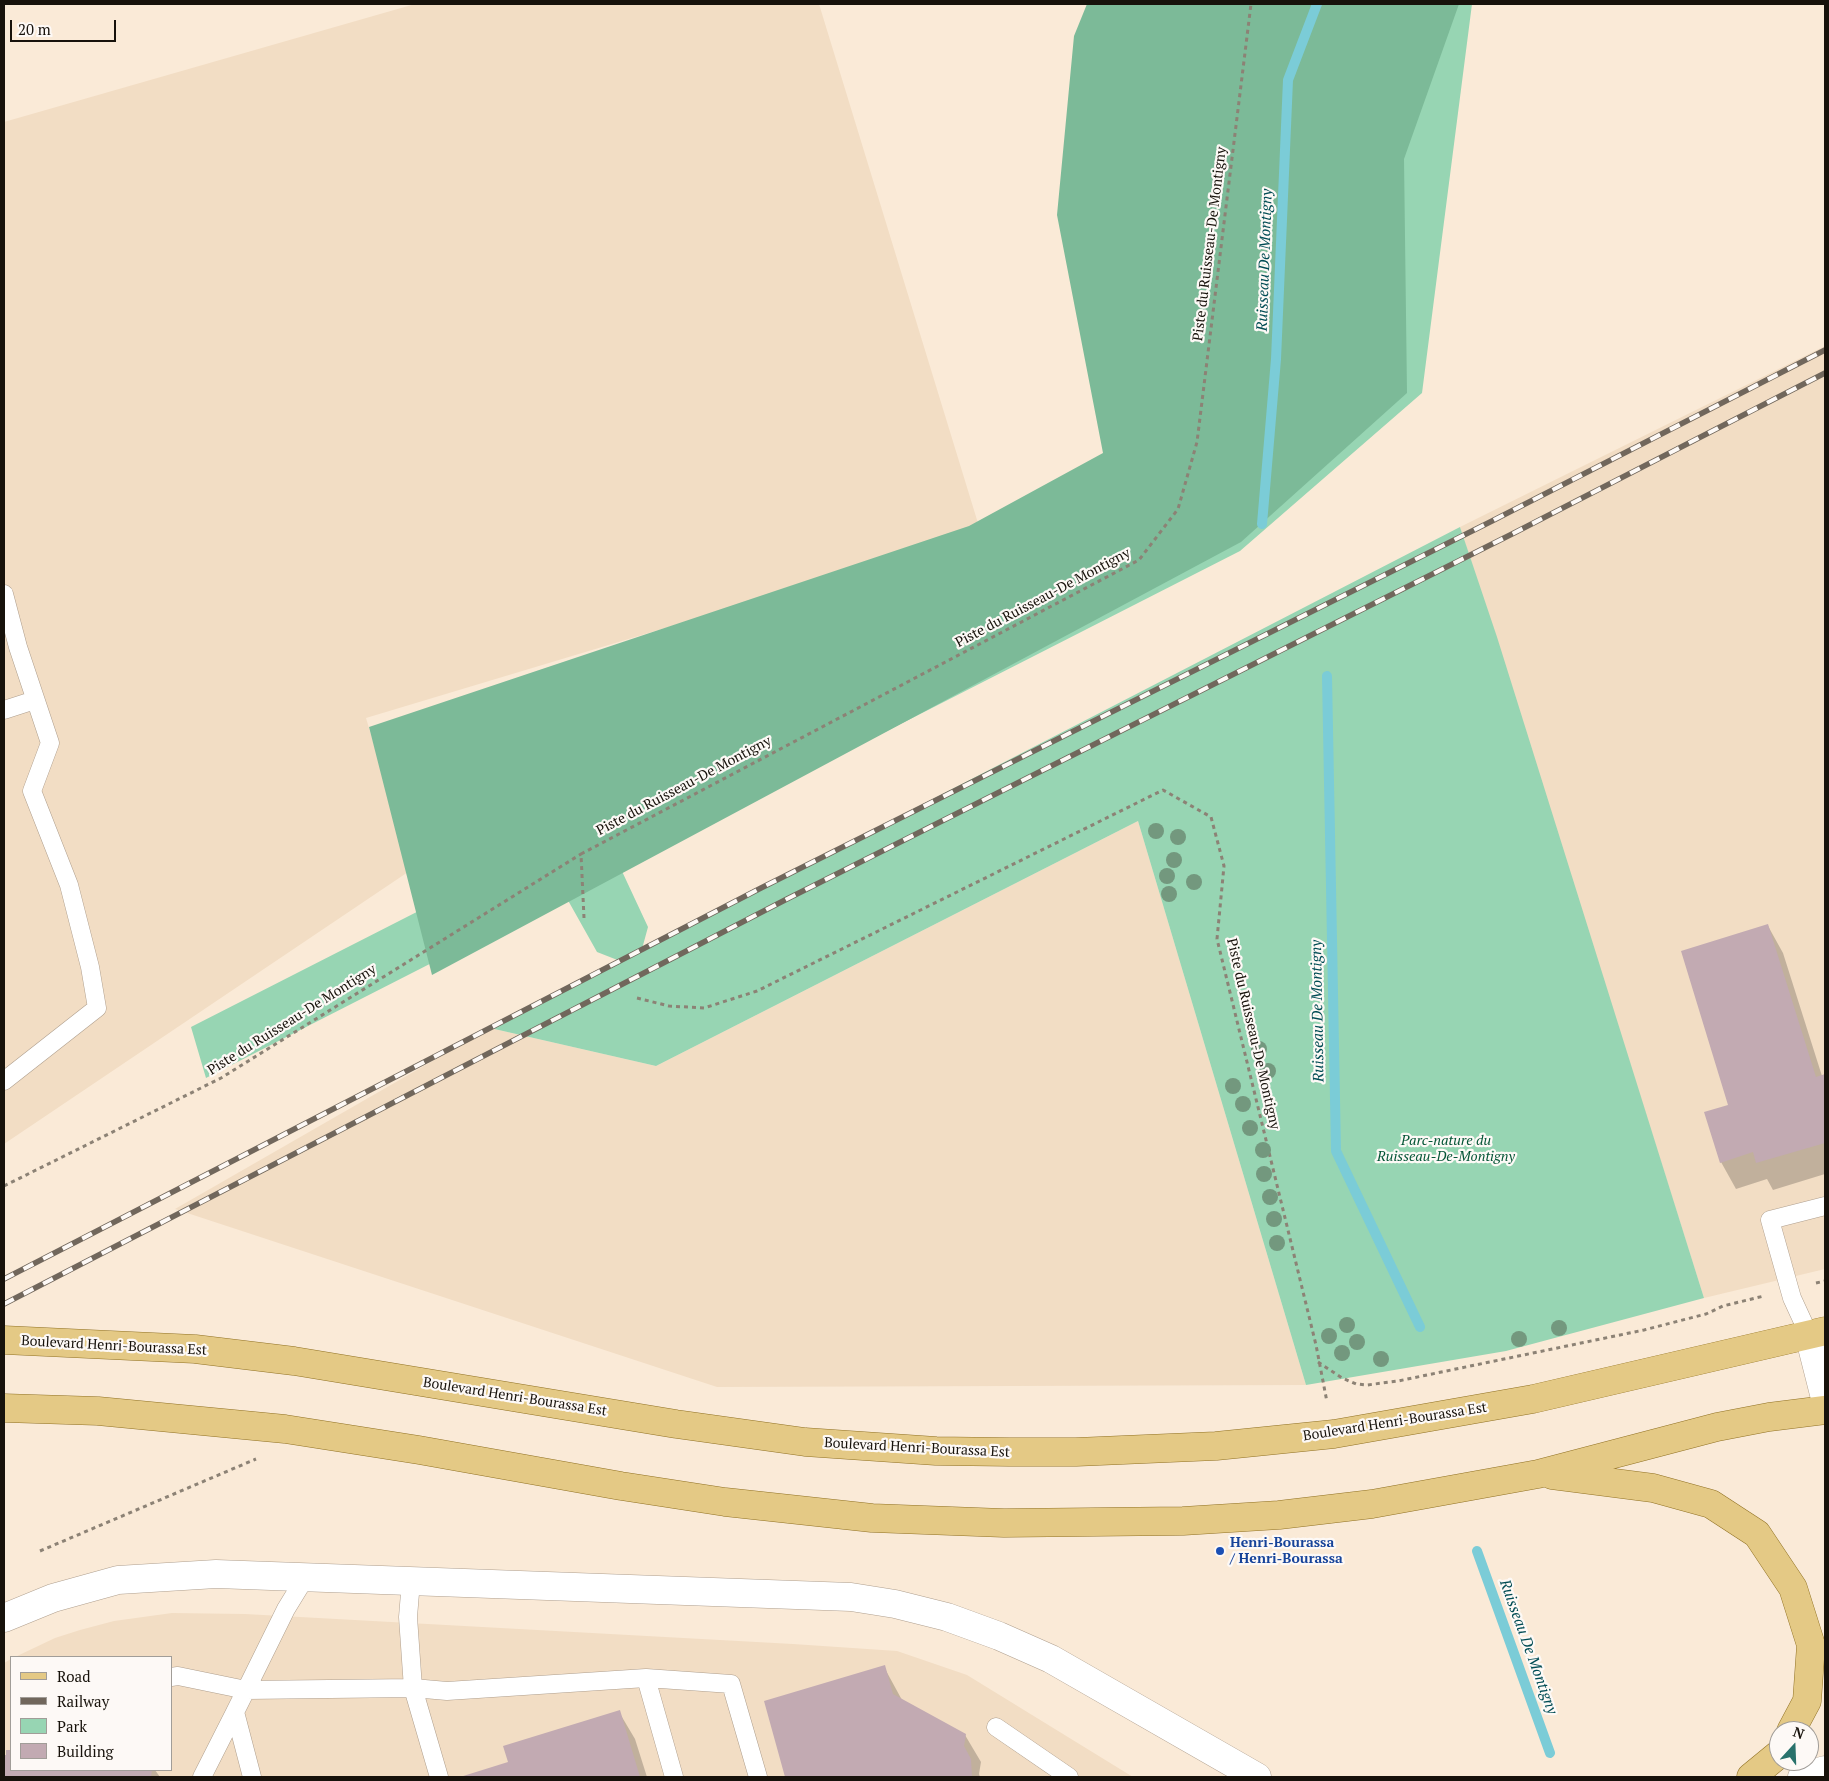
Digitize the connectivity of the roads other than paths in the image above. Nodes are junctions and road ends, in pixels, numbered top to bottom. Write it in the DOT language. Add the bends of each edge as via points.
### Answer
graph roads {
  1 [pos="4,594"];
  2 [pos="35,700"];
  3 [pos="4,710"];
  4 [pos="4,1081"];
  5 [pos="1825,1206"];
  6 [pos="1817,1333"];
  7 [pos="4,1340"];
  8 [pos="1825,1398"];
  9 [pos="4,1408"];
  10 [pos="1825,1410"];
  11 [pos="1538,1474"];
  12 [pos="305,1578"];
  13 [pos="412,1581"];
  14 [pos="4,1618"];
  15 [pos="172,1678"];
  16 [pos="646,1678"];
  17 [pos="413,1688"];
  18 [pos="246,1690"];
  19 [pos="234,1712"];
  20 [pos="1796,1721"];
  21 [pos="996,1727"];
  22 [pos="1769,1762"];
  23 [pos="1825,1770"];
  24 [pos="1246,1774"];
  25 [pos="202,1777"];
  26 [pos="252,1777"];
  27 [pos="439,1777"];
  28 [pos="674,1777"];
  29 [pos="758,1777"];
  30 [pos="1069,1777"];
  31 [pos="1750,1777"];
  32 [pos="1802,1777"];
  1 -- 2 [label="lane"];
  2 -- 3 [label="lane"];
  2 -- 4 [label="lane" via="50,743 32,792 69,886 90,967 96,1008"];
  5 -- 6 [label="lane" via="1770,1220 1792,1298"];
  6 -- 7 [label="main road, Boulevard Henri-Bourassa Est" via="1533,1398 1334,1434 1216,1446 1076,1452 936,1451 805,1442 294,1361 195,1349"];
  6 -- 8 [label="street"];
  9 -- 11 [label="main road" via="98,1411 285,1429 725,1502 914,1520 1184,1522 1279,1515 1372,1504"];
  10 -- 11 [label="main road" via="1717,1427"];
  11 -- 20 [label="main road" via="1653,1488 1711,1504 1757,1534 1793,1588 1810,1645 1807,1701"];
  12 -- 13 [label="street"];
  12 -- 14 [label="street" via="216,1574 118,1580 53,1598"];
  12 -- 18 [label="lane"];
  13 -- 17 [label="lane" via="408,1616"];
  13 -- 24 [label="street" via="851,1597 896,1604 947,1617 1050,1659"];
  15 -- 18 [label="lane" via="178,1676"];
  16 -- 17 [label="lane" via="447,1691"];
  16 -- 28 [label="lane"];
  16 -- 29 [label="lane" via="731,1684"];
  17 -- 18 [label="lane"];
  17 -- 27 [label="lane"];
  18 -- 19 [label="lane"];
  19 -- 25 [label="lane"];
  19 -- 26 [label="lane"];
  21 -- 30 [label="lane"];
  22 -- 31 [label="main road"];
  23 -- 32 [label="street"];
}
